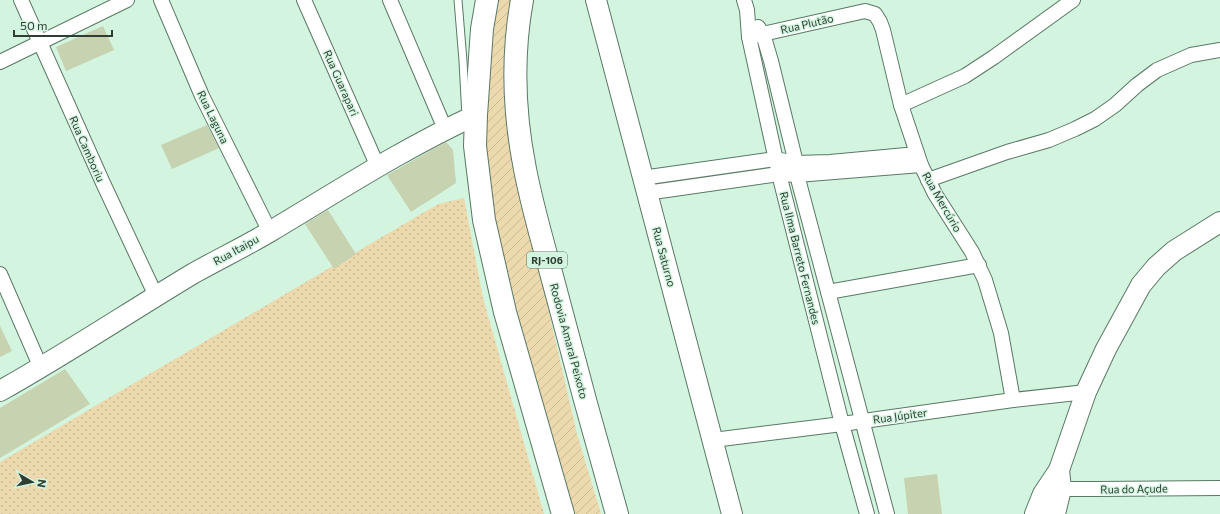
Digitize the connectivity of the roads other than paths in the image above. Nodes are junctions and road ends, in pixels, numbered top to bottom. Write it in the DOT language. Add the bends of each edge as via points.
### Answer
graph roads {
  1 [pos="21,0"];
  2 [pos="127,0"];
  3 [pos="161,0"];
  4 [pos="304,0"];
  5 [pos="390,0"];
  6 [pos="458,0"];
  7 [pos="487,0"];
  8 [pos="596,0"];
  9 [pos="1073,0"];
  10 [pos="520,4"];
  11 [pos="745,5"];
  12 [pos="865,11"];
  13 [pos="756,35"];
  14 [pos="39,43"];
  15 [pos="1220,50"];
  16 [pos="0,62"];
  17 [pos="901,105"];
  18 [pos="471,118"];
  19 [pos="445,129"];
  20 [pos="775,159"];
  21 [pos="919,160"];
  22 [pos="378,167"];
  23 [pos="796,169"];
  24 [pos="779,174"];
  25 [pos="928,180"];
  26 [pos="644,185"];
  27 [pos="1220,222"];
  28 [pos="270,232"];
  29 [pos="979,265"];
  30 [pos="0,274"];
  31 [pos="828,292"];
  32 [pos="156,296"];
  33 [pos="41,368"];
  34 [pos="0,391"];
  35 [pos="1086,392"];
  36 [pos="1013,400"];
  37 [pos="862,421"];
  38 [pos="842,424"];
  39 [pos="713,440"];
  40 [pos="1056,482"];
  41 [pos="1220,488"];
  42 [pos="563,514"];
  43 [pos="617,514"];
  44 [pos="732,514"];
  45 [pos="867,514"];
  46 [pos="887,514"];
  47 [pos="1035,514"];
  48 [pos="1055,514"];
  1 -- 14 [label="street, Rua Camboriu"];
  2 -- 14 [label="street"];
  3 -- 28 [label="street, Rua Laguna" via="202,96"];
  4 -- 22 [label="street, Rua Guarapari"];
  5 -- 19 [label="street"];
  6 -- 18 [label="lane"];
  7 -- 18 [label="highway"];
  8 -- 26 [label="street, Rua Saturno"];
  9 -- 17 [label="street" via="965,76"];
  10 -- 43 [label="highway, Rodovia Amaral Peixoto / RJ-106" via="516,65 517,113 525,168 582,393"];
  11 -- 13 [label="street, Rua Ilma Barreto Fernandes"];
  12 -- 13 [label="street, Rua Plutão"];
  12 -- 17 [label="street, Rua Mercúrio" via="875,14 880,22"];
  13 -- 20 [label="street, Rua Ilma Barreto Fernandes"];
  13 -- 23 [label="street, Rua Ilma Barreto Fernandes"];
  14 -- 16 [label="street"];
  14 -- 32 [label="street, Rua Camboriu"];
  15 -- 25 [label="street" via="1191,55 1157,70 1137,84 1115,106 1076,129"];
  17 -- 21 [label="street, Rua Mercúrio"];
  18 -- 19 [label="street, Rua Itaipu"];
  18 -- 42 [label="highway" via="484,220 505,312"];
  19 -- 22 [label="street, Rua Itaipu"];
  20 -- 23 [label="street"];
  20 -- 24 [label="street, Rua Ilma Barreto Fernandes"];
  20 -- 26 [label="street"];
  21 -- 23 [label="street"];
  21 -- 25 [label="street, Rua Mercúrio"];
  22 -- 28 [label="street, Rua Itaipu"];
  23 -- 24 [label="street"];
  23 -- 31 [label="street, Rua Ilma Barreto Fernandes"];
  24 -- 26 [label="street"];
  24 -- 38 [label="street, Rua Ilma Barreto Fernandes"];
  25 -- 29 [label="street, Rua Mercúrio"];
  26 -- 39 [label="street, Rua Saturno"];
  27 -- 35 [label="street" via="1174,251 1140,285"];
  28 -- 32 [label="street, Rua Itaipu"];
  29 -- 31 [label="street"];
  29 -- 36 [label="street, Rua Mercúrio" via="1001,333"];
  30 -- 33 [label="street"];
  31 -- 37 [label="street, Rua Ilma Barreto Fernandes"];
  32 -- 33 [label="street, Rua Itaipu"];
  33 -- 34 [label="street, Rua Itaipu"];
  35 -- 36 [label="street, Rua Júpiter"];
  35 -- 40 [label="street"];
  36 -- 37 [label="street, Rua Júpiter"];
  37 -- 38 [label="street, Rua Júpiter"];
  37 -- 46 [label="street, Rua Ilma Barreto Fernandes"];
  38 -- 39 [label="street, Rua Júpiter"];
  38 -- 45 [label="street, Rua Ilma Barreto Fernandes"];
  39 -- 44 [label="street, Rua Saturno"];
  40 -- 41 [label="street, Rua do Açude"];
  40 -- 47 [label="street"];
  40 -- 48 [label="street"];
}
